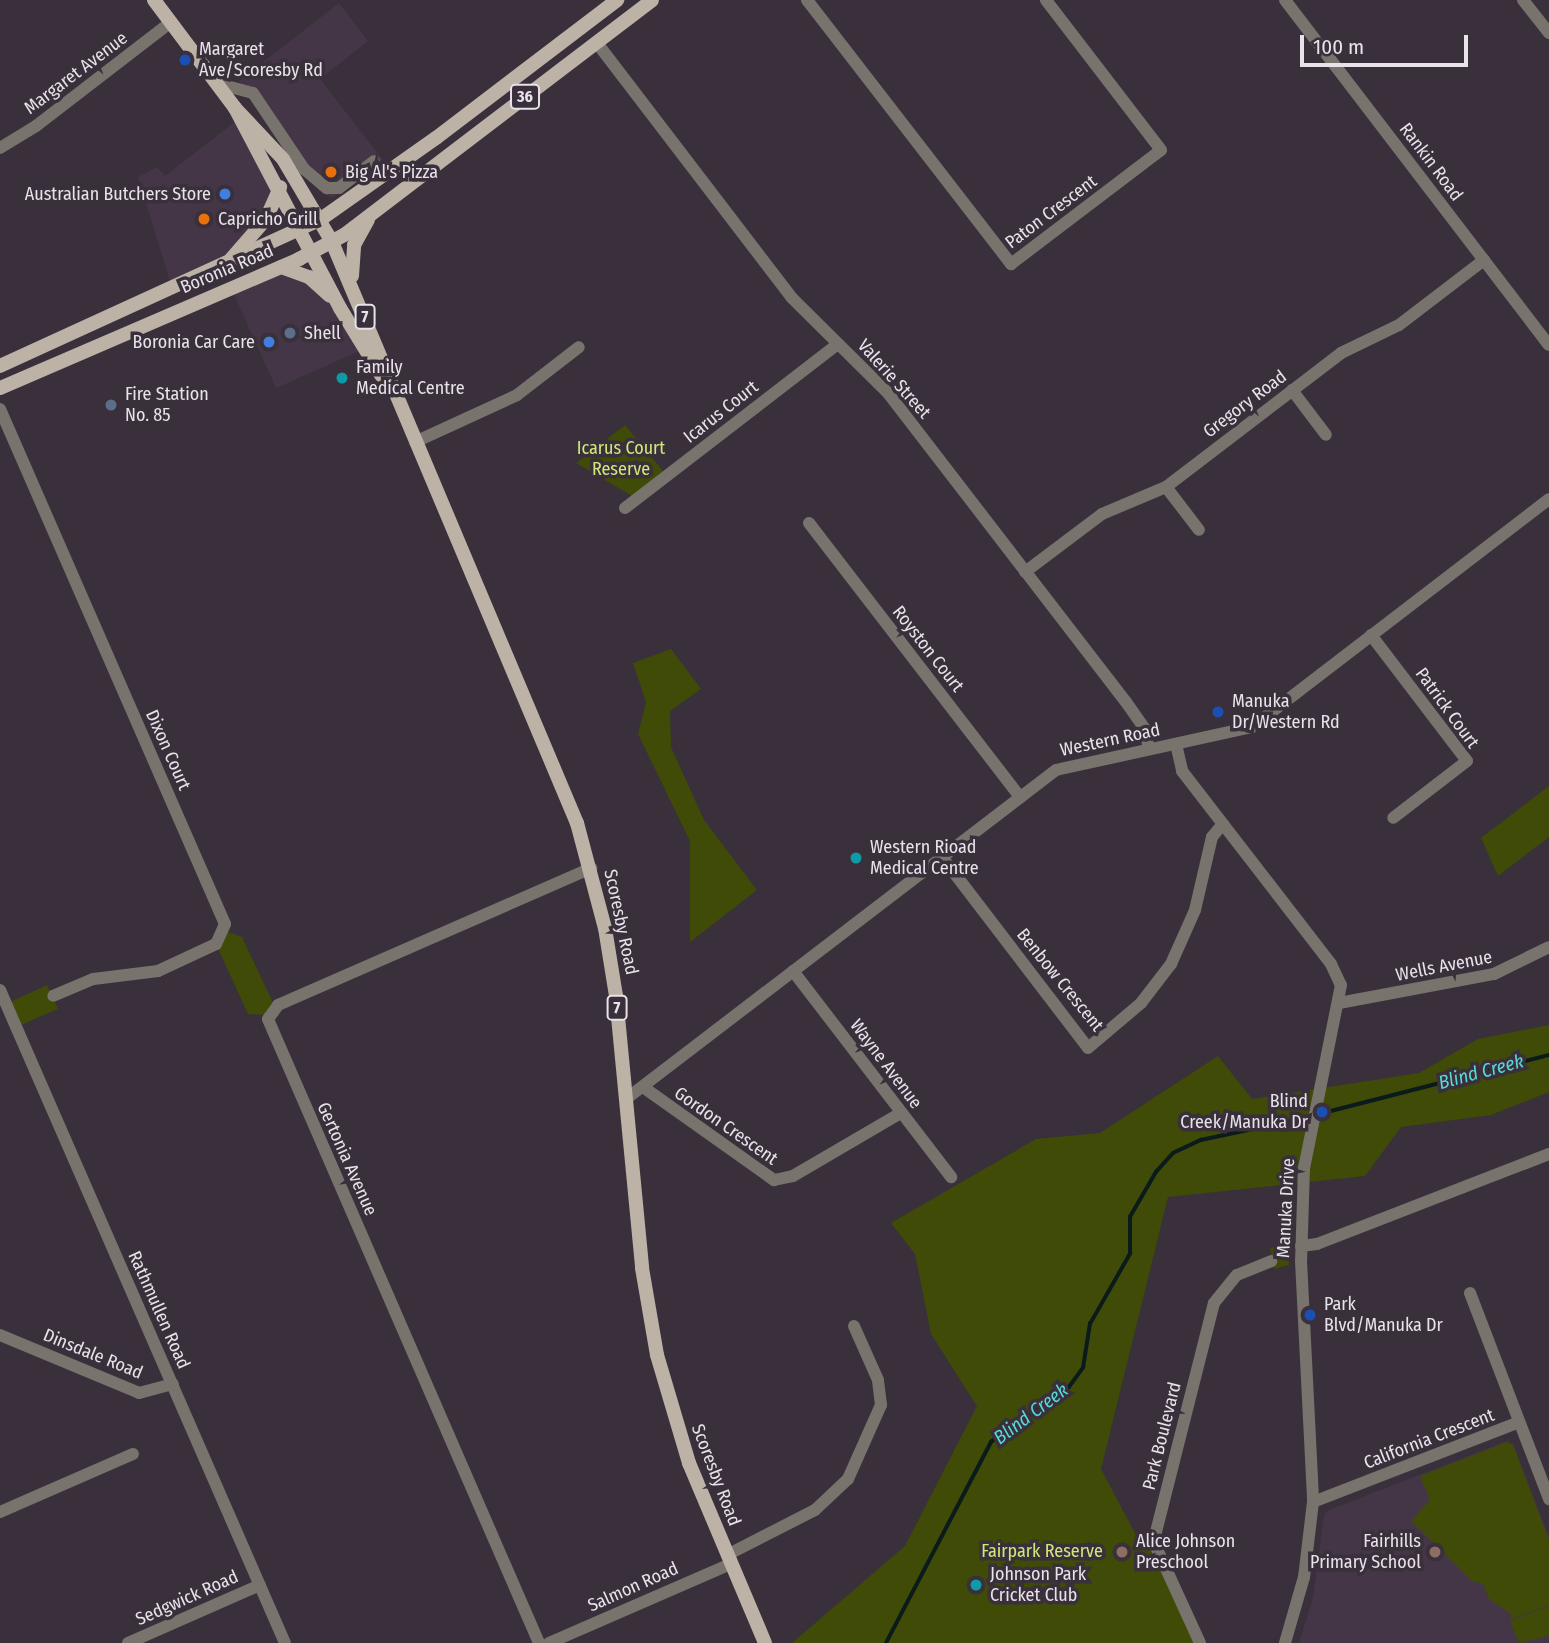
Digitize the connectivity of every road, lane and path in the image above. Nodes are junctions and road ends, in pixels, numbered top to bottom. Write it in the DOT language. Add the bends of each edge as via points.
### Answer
graph roads {
  1 [pos="154,0"];
  2 [pos="617,0"];
  3 [pos="652,0"];
  4 [pos="807,0"];
  5 [pos="1046,0"];
  6 [pos="1285,0"];
  7 [pos="1524,0"];
  8 [pos="171,22"];
  9 [pos="1549,33"];
  10 [pos="597,43"];
  11 [pos="219,84"];
  12 [pos="235,108"];
  13 [pos="0,148"];
  14 [pos="374,161"];
  15 [pos="280,187"];
  16 [pos="373,213"];
  17 [pos="321,219"];
  18 [pos="302,229"];
  19 [pos="332,242"];
  20 [pos="314,253"];
  21 [pos="1484,260"];
  22 [pos="225,265"];
  23 [pos="281,267"];
  24 [pos="352,287"];
  25 [pos="340,308"];
  26 [pos="838,344"];
  27 [pos="1549,345"];
  28 [pos="579,347"];
  29 [pos="0,366"];
  30 [pos="0,388"];
  31 [pos="1293,390"];
  32 [pos="394,393"];
  33 [pos="0,409"];
  34 [pos="1326,435"];
  35 [pos="415,442"];
  36 [pos="1166,487"];
  37 [pos="1549,499"];
  38 [pos="625,508"];
  39 [pos="809,523"];
  40 [pos="1199,530"];
  41 [pos="1025,572"];
  42 [pos="1371,635"];
  43 [pos="1176,744"];
  44 [pos="1149,749"];
  45 [pos="1020,797"];
  46 [pos="1393,818"];
  47 [pos="1223,824"];
  48 [pos="942,857"];
  49 [pos="591,868"];
  50 [pos="1549,947"];
  51 [pos="793,971"];
  52 [pos="0,990"];
  53 [pos="53,996"];
  54 [pos="1339,1003"];
  55 [pos="6,1021"];
  56 [pos="643,1087"];
  57 [pos="626,1099"];
  58 [pos="901,1113"];
  59 [pos="1549,1154"];
  60 [pos="951,1177"];
  61 [pos="1301,1246"];
  62 [pos="1271,1261"];
  63 [pos="1470,1293"];
  64 [pos="854,1326"];
  65 [pos="0,1335"];
  66 [pos="173,1384"];
  67 [pos="1519,1422"];
  68 [pos="133,1454"];
  69 [pos="1549,1499"];
  70 [pos="1313,1502"];
  71 [pos="0,1512"];
  72 [pos="729,1560"];
  73 [pos="260,1585"];
  74 [pos="128,1643"];
  75 [pos="285,1643"];
  76 [pos="539,1643"];
  77 [pos="549,1643"];
  78 [pos="765,1643"];
  79 [pos="1200,1643"];
  80 [pos="1285,1643"];
  1 -- 8 [label="main road, Scoresby Road / 7"];
  2 -- 17 [label="main road, Boronia Road / 36"];
  3 -- 10 [label="main road, Boronia Road / 36"];
  4 -- 5 [label="street, Paton Crescent" via="1011,264 1161,150"];
  6 -- 21 [label="street, Rankin Road"];
  7 -- 9 [label="street"];
  8 -- 11 [label="main road, Scoresby Road / 7"];
  8 -- 13 [label="street, Margaret Avenue" via="36,126"];
  10 -- 16 [label="main road, Boronia Road / 36"];
  10 -- 26 [label="street, Valerie Street" via="791,297"];
  11 -- 12 [label="main road, Scoresby Road / 7"];
  11 -- 14 [label="street" via="253,93 304,169 327,188 339,188"];
  12 -- 15 [label="main road, Scoresby Road / 7"];
  12 -- 17 [label="main road, Scoresby Road / 7" via="283,159"];
  15 -- 18 [label="main road, Scoresby Road / 7"];
  15 -- 22 [label="main road" via="261,226"];
  16 -- 19 [label="main road, Boronia Road / 36"];
  16 -- 24 [label="main road" via="354,245"];
  17 -- 18 [label="main road, Boronia Road / 36"];
  17 -- 19 [label="main road, Scoresby Road / 7"];
  18 -- 20 [label="main road, Scoresby Road / 7"];
  18 -- 22 [label="main road, Boronia Road / 36"];
  19 -- 20 [label="main road, Boronia Road / 36"];
  19 -- 24 [label="main road, Scoresby Road / 7"];
  20 -- 23 [label="main road, Boronia Road / 36"];
  20 -- 25 [label="main road, Scoresby Road / 7"];
  21 -- 27 [label="street, Rankin Road"];
  21 -- 31 [label="street, Gregory Road" via="1399,325 1352,346"];
  22 -- 29 [label="main road, Boronia Road / 36"];
  23 -- 25 [label="main road" via="313,279"];
  23 -- 30 [label="main road, Boronia Road / 36"];
  24 -- 32 [label="main road, Scoresby Road / 7"];
  25 -- 32 [label="main road, Scoresby Road / 7"];
  26 -- 38 [label="street, Icarus Court"];
  26 -- 41 [label="street, Valerie Street" via="888,393"];
  28 -- 35 [label="street" via="517,396"];
  31 -- 34 [label="street"];
  31 -- 36 [label="street, Gregory Road"];
  32 -- 35 [label="main road, Scoresby Road / 7"];
  33 -- 53 [label="street, Dixon Court" via="225,924 216,944 158,971 93,979"];
  35 -- 49 [label="main road, Scoresby Road / 7" via="560,774"];
  36 -- 40 [label="street"];
  36 -- 41 [label="street, Gregory Road" via="1102,513"];
  37 -- 42 [label="street, Western Road"];
  39 -- 45 [label="street, Royston Court"];
  41 -- 44 [label="street, Valerie Street" via="1145,729"];
  42 -- 43 [label="street, Western Road" via="1252,727"];
  42 -- 46 [label="street, Patrick Court" via="1467,761"];
  43 -- 44 [label="street, Western Road"];
  43 -- 47 [label="street, Manuka Drive" via="1182,771"];
  44 -- 45 [label="street, Western Road" via="1066,764"];
  45 -- 48 [label="street, Western Road"];
  47 -- 48 [label="street, Benbow Crescent" via="1212,837 1195,910 1171,964 1141,1003 1088,1048"];
  47 -- 54 [label="street, Manuka Drive" via="1336,971"];
  48 -- 51 [label="street, Western Road"];
  49 -- 57 [label="main road, Scoresby Road / 7" via="616,996"];
  49 -- 76 [label="street, Gertonia Avenue" via="278,1005 268,1019"];
  50 -- 54 [label="street, Wells Avenue" via="1494,974"];
  51 -- 56 [label="street, Western Road"];
  51 -- 58 [label="street, Wayne Avenue"];
  52 -- 55 [label="street, Rathmullen Road"];
  54 -- 61 [label="street, Manuka Drive" via="1303,1177"];
  55 -- 66 [label="street, Rathmullen Road"];
  56 -- 57 [label="street, Western Road"];
  56 -- 58 [label="street, Gordon Crescent" via="774,1180 793,1176"];
  57 -- 72 [label="main road, Scoresby Road / 7" via="654,1342 689,1463"];
  58 -- 60 [label="street, Wayne Avenue"];
  59 -- 61 [label="street" via="1317,1244"];
  61 -- 70 [label="street, Manuka Drive"];
  62 -- 79 [label="street, Park Boulevard" via="1237,1275 1214,1303 1156,1532 1156,1546"];
  63 -- 67 [label="street"];
  64 -- 72 [label="street, Salmon Road" via="878,1380 881,1405 848,1479 815,1510"];
  65 -- 66 [label="street, Dinsdale Road" via="139,1393"];
  66 -- 73 [label="street, Rathmullen Road"];
  67 -- 69 [label="street, California Crescent"];
  67 -- 70 [label="street, California Crescent"];
  68 -- 71 [label="street"];
  70 -- 80 [label="street, Manuka Drive" via="1304,1577"];
  72 -- 77 [label="street, Salmon Road"];
  72 -- 78 [label="main road, Scoresby Road / 7"];
  73 -- 74 [label="street, Sedgwick Road"];
  73 -- 75 [label="street, Rathmullen Road"];
}
